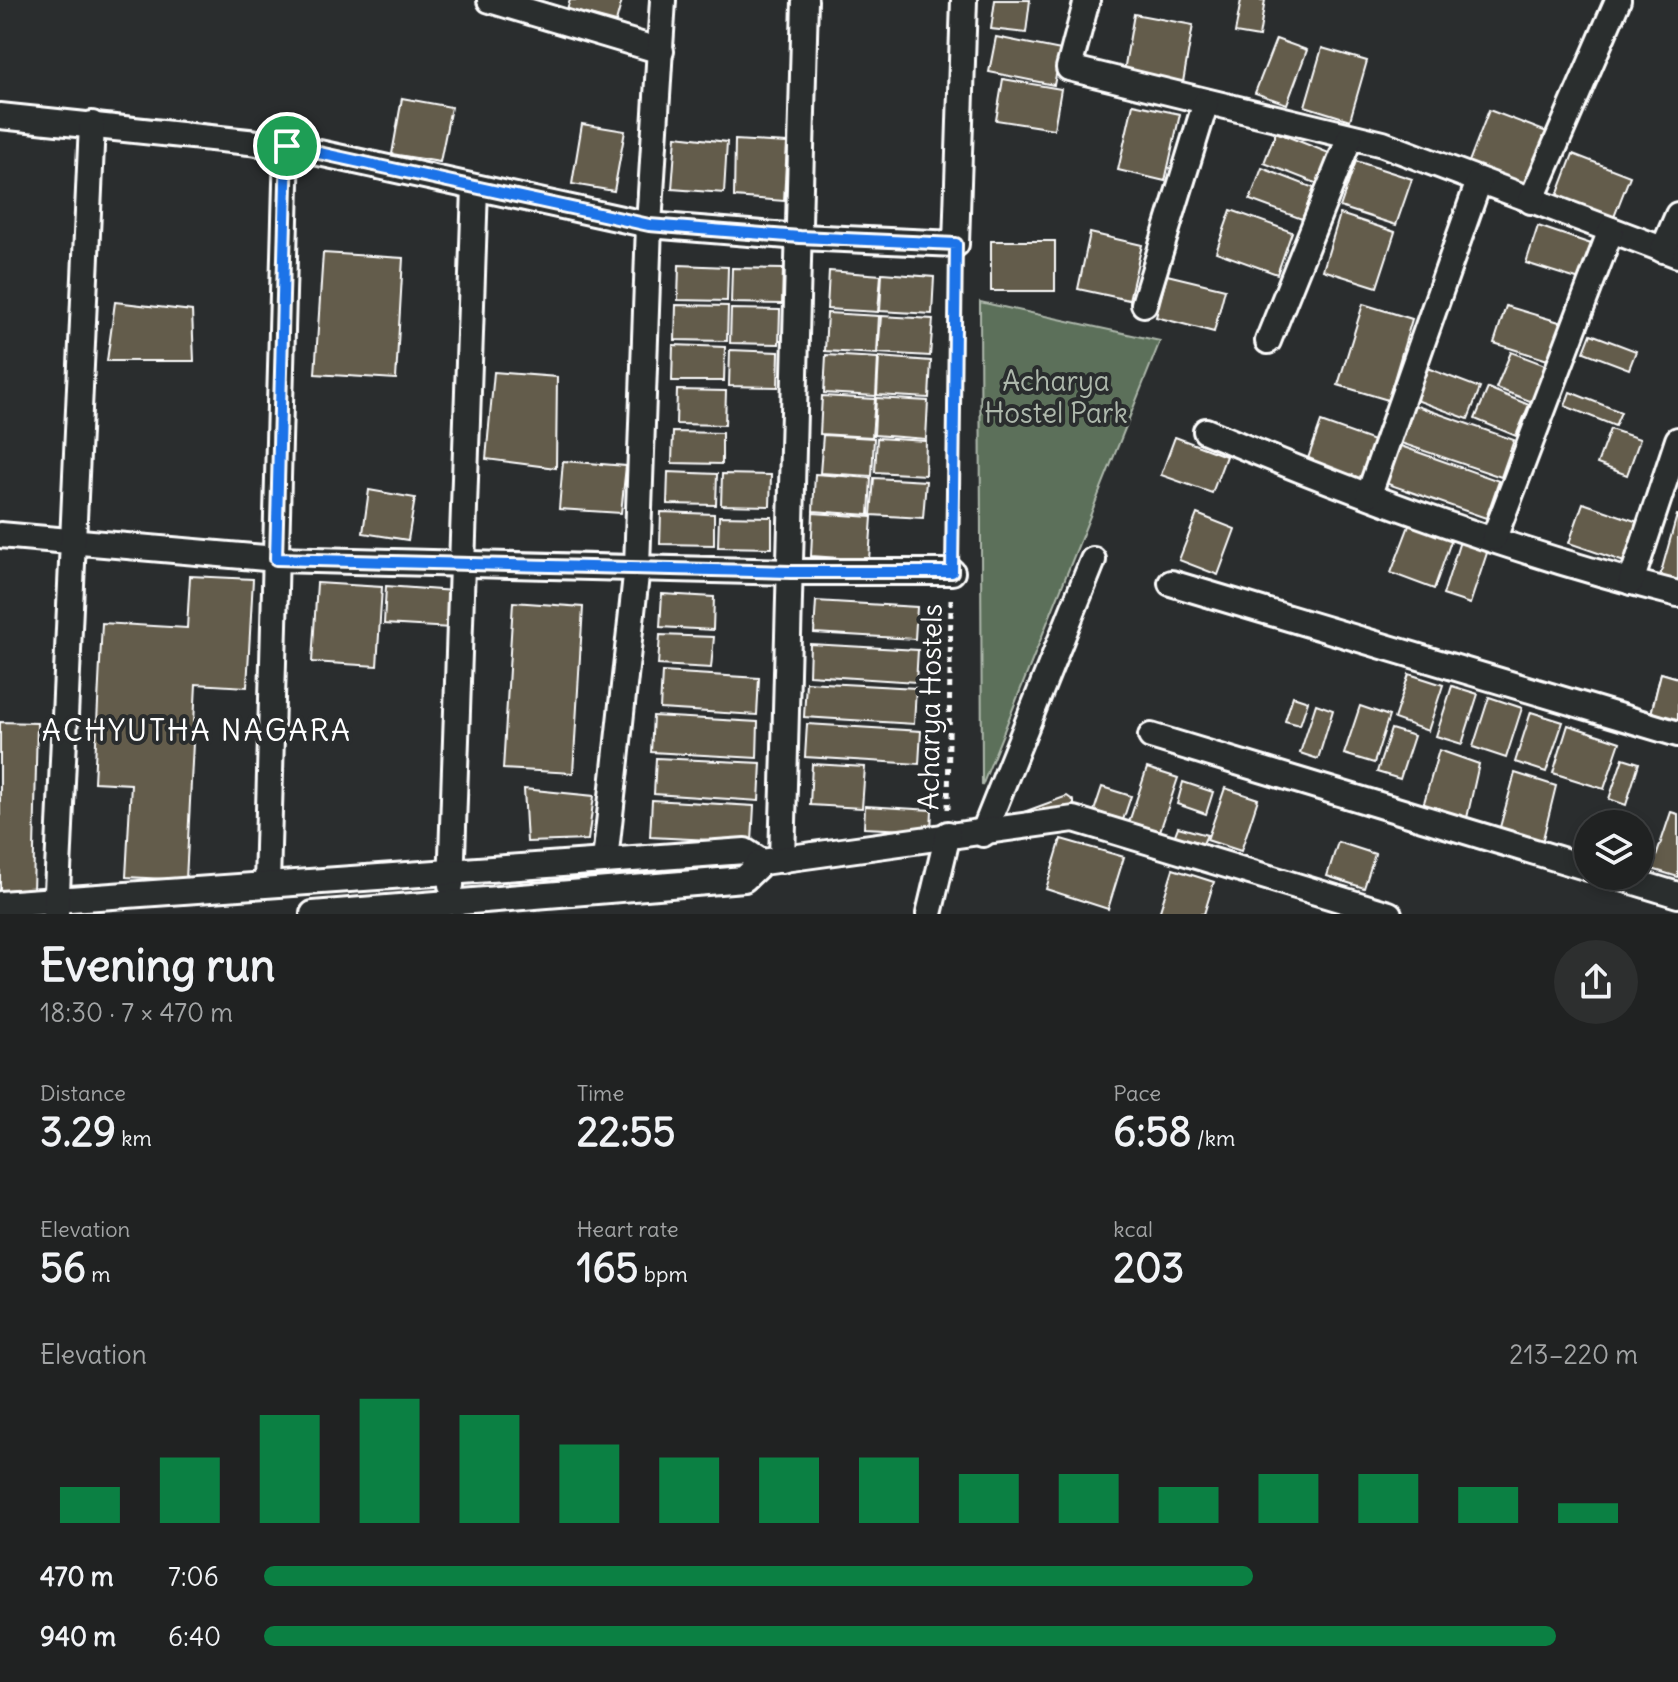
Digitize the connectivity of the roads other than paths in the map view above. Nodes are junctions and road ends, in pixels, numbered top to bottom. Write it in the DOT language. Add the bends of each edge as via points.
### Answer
graph roads {
  1 [pos="490,0"];
  2 [pos="663,0"];
  3 [pos="805,0"];
  4 [pos="964,0"];
  5 [pos="1087,0"];
  6 [pos="1618,0"];
  7 [pos="661,51"];
  8 [pos="1206,102"];
  9 [pos="0,116"];
  10 [pos="92,124"];
  11 [pos="1350,137"];
  12 [pos="287,146"];
  13 [pos="1479,181"];
  14 [pos="475,188"];
  15 [pos="1531,201"];
  16 [pos="1678,215"];
  17 [pos="649,225"];
  18 [pos="1611,230"];
  19 [pos="800,237"];
  20 [pos="1670,253"];
  21 [pos="1144,304"];
  22 [pos="1268,341"];
  23 [pos="1206,431"];
  24 [pos="1678,440"];
  25 [pos="1369,494"];
  26 [pos="0,535"];
  27 [pos="1494,538"];
  28 [pos="72,540"];
  29 [pos="276,559"];
  30 [pos="1093,560"];
  31 [pos="462,563"];
  32 [pos="637,566"];
  33 [pos="791,572"];
  34 [pos="952,572"];
  35 [pos="1631,582"];
  36 [pos="1171,583"];
  37 [pos="1678,594"];
  38 [pos="1678,734"];
  39 [pos="1151,736"];
  40 [pos="948,834"];
  41 [pos="983,834"];
  42 [pos="605,861"];
  43 [pos="772,861"];
  44 [pos="1574,864"];
  45 [pos="450,871"];
  46 [pos="267,884"];
  47 [pos="1654,888"];
  48 [pos="1678,895"];
  49 [pos="452,902"];
  50 [pos="0,904"];
  51 [pos="56,906"];
  52 [pos="313,914"];
  53 [pos="929,914"];
  54 [pos="1389,914"];
  1 -- 7 [label="street"];
  2 -- 7 [label="street"];
  3 -- 19 [label="street"];
  4 -- 19 [label="street" via="956,244"];
  5 -- 8 [label="street" via="1069,68"];
  6 -- 15 [label="street"];
  7 -- 17 [label="street"];
  8 -- 11 [label="street"];
  8 -- 21 [label="street"];
  9 -- 10 [label="street"];
  10 -- 12 [label="street"];
  10 -- 28 [label="street"];
  11 -- 13 [label="street" via="1383,144"];
  11 -- 22 [label="street"];
  12 -- 14 [label="street"];
  12 -- 29 [label="street"];
  13 -- 15 [label="street"];
  13 -- 25 [label="street"];
  14 -- 17 [label="street"];
  14 -- 31 [label="street"];
  15 -- 18 [label="street"];
  16 -- 20 [label="street"];
  17 -- 19 [label="street"];
  17 -- 32 [label="street"];
  18 -- 20 [label="street"];
  18 -- 27 [label="street"];
  19 -- 33 [label="street"];
  23 -- 25 [label="street"];
  24 -- 35 [label="street"];
  25 -- 27 [label="street"];
  26 -- 28 [label="street"];
  27 -- 35 [label="street"];
  28 -- 29 [label="street"];
  28 -- 51 [label="street"];
  29 -- 31 [label="street"];
  29 -- 46 [label="street"];
  30 -- 41 [label="street"];
  31 -- 32 [label="street"];
  31 -- 45 [label="street"];
  32 -- 33 [label="street"];
  32 -- 42 [label="street"];
  33 -- 34 [label="street"];
  33 -- 43 [label="street"];
  35 -- 37 [label="street"];
  36 -- 38 [label="street"];
  39 -- 44 [label="street"];
  40 -- 41 [label="street"];
  40 -- 43 [label="street"];
  40 -- 53 [label="street"];
  41 -- 54 [label="street" via="1074,819"];
  42 -- 43 [label="street" via="745,851"];
  42 -- 45 [label="street"];
  43 -- 49 [label="street" via="744,879"];
  45 -- 46 [label="street"];
  45 -- 49 [label="street"];
  46 -- 51 [label="street"];
  47 -- 48 [label="street"];
  49 -- 52 [label="street"];
  50 -- 51 [label="street"];
}
